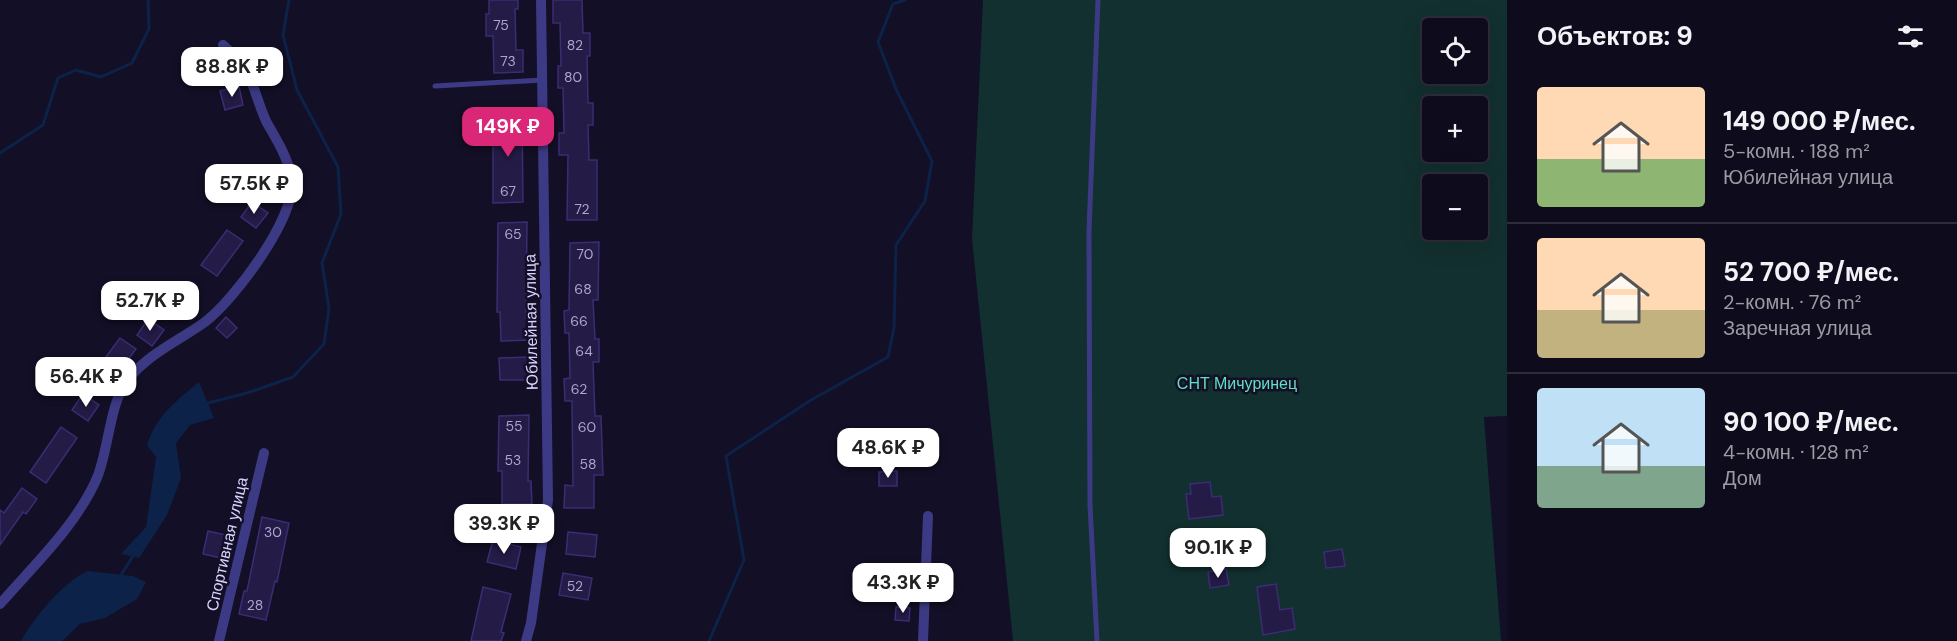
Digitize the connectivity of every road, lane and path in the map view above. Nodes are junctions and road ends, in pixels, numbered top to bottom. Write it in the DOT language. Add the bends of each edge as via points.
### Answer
graph roads {
  1 [pos="541,0"];
  2 [pos="1098,0"];
  3 [pos="223,45"];
  4 [pos="543,80"];
  5 [pos="435,86"];
  6 [pos="264,453"];
  7 [pos="928,516"];
  8 [pos="0,604"];
  9 [pos="219,641"];
  10 [pos="526,641"];
  11 [pos="923,641"];
  12 [pos="1097,641"];
  1 -- 4 [label="street, Юбилейная улица"];
  2 -- 12 [label="lane" via="1089,231 1090,505"];
  3 -- 8 [label="street" via="241,62 286,161 292,181 284,216 250,273 207,321 148,357 125,384 98,476 85,501"];
  4 -- 5 [label="lane"];
  4 -- 10 [label="street, Юбилейная улица" via="548,500"];
  6 -- 9 [label="street, Спортивная улица"];
  7 -- 11 [label="street"];
}
